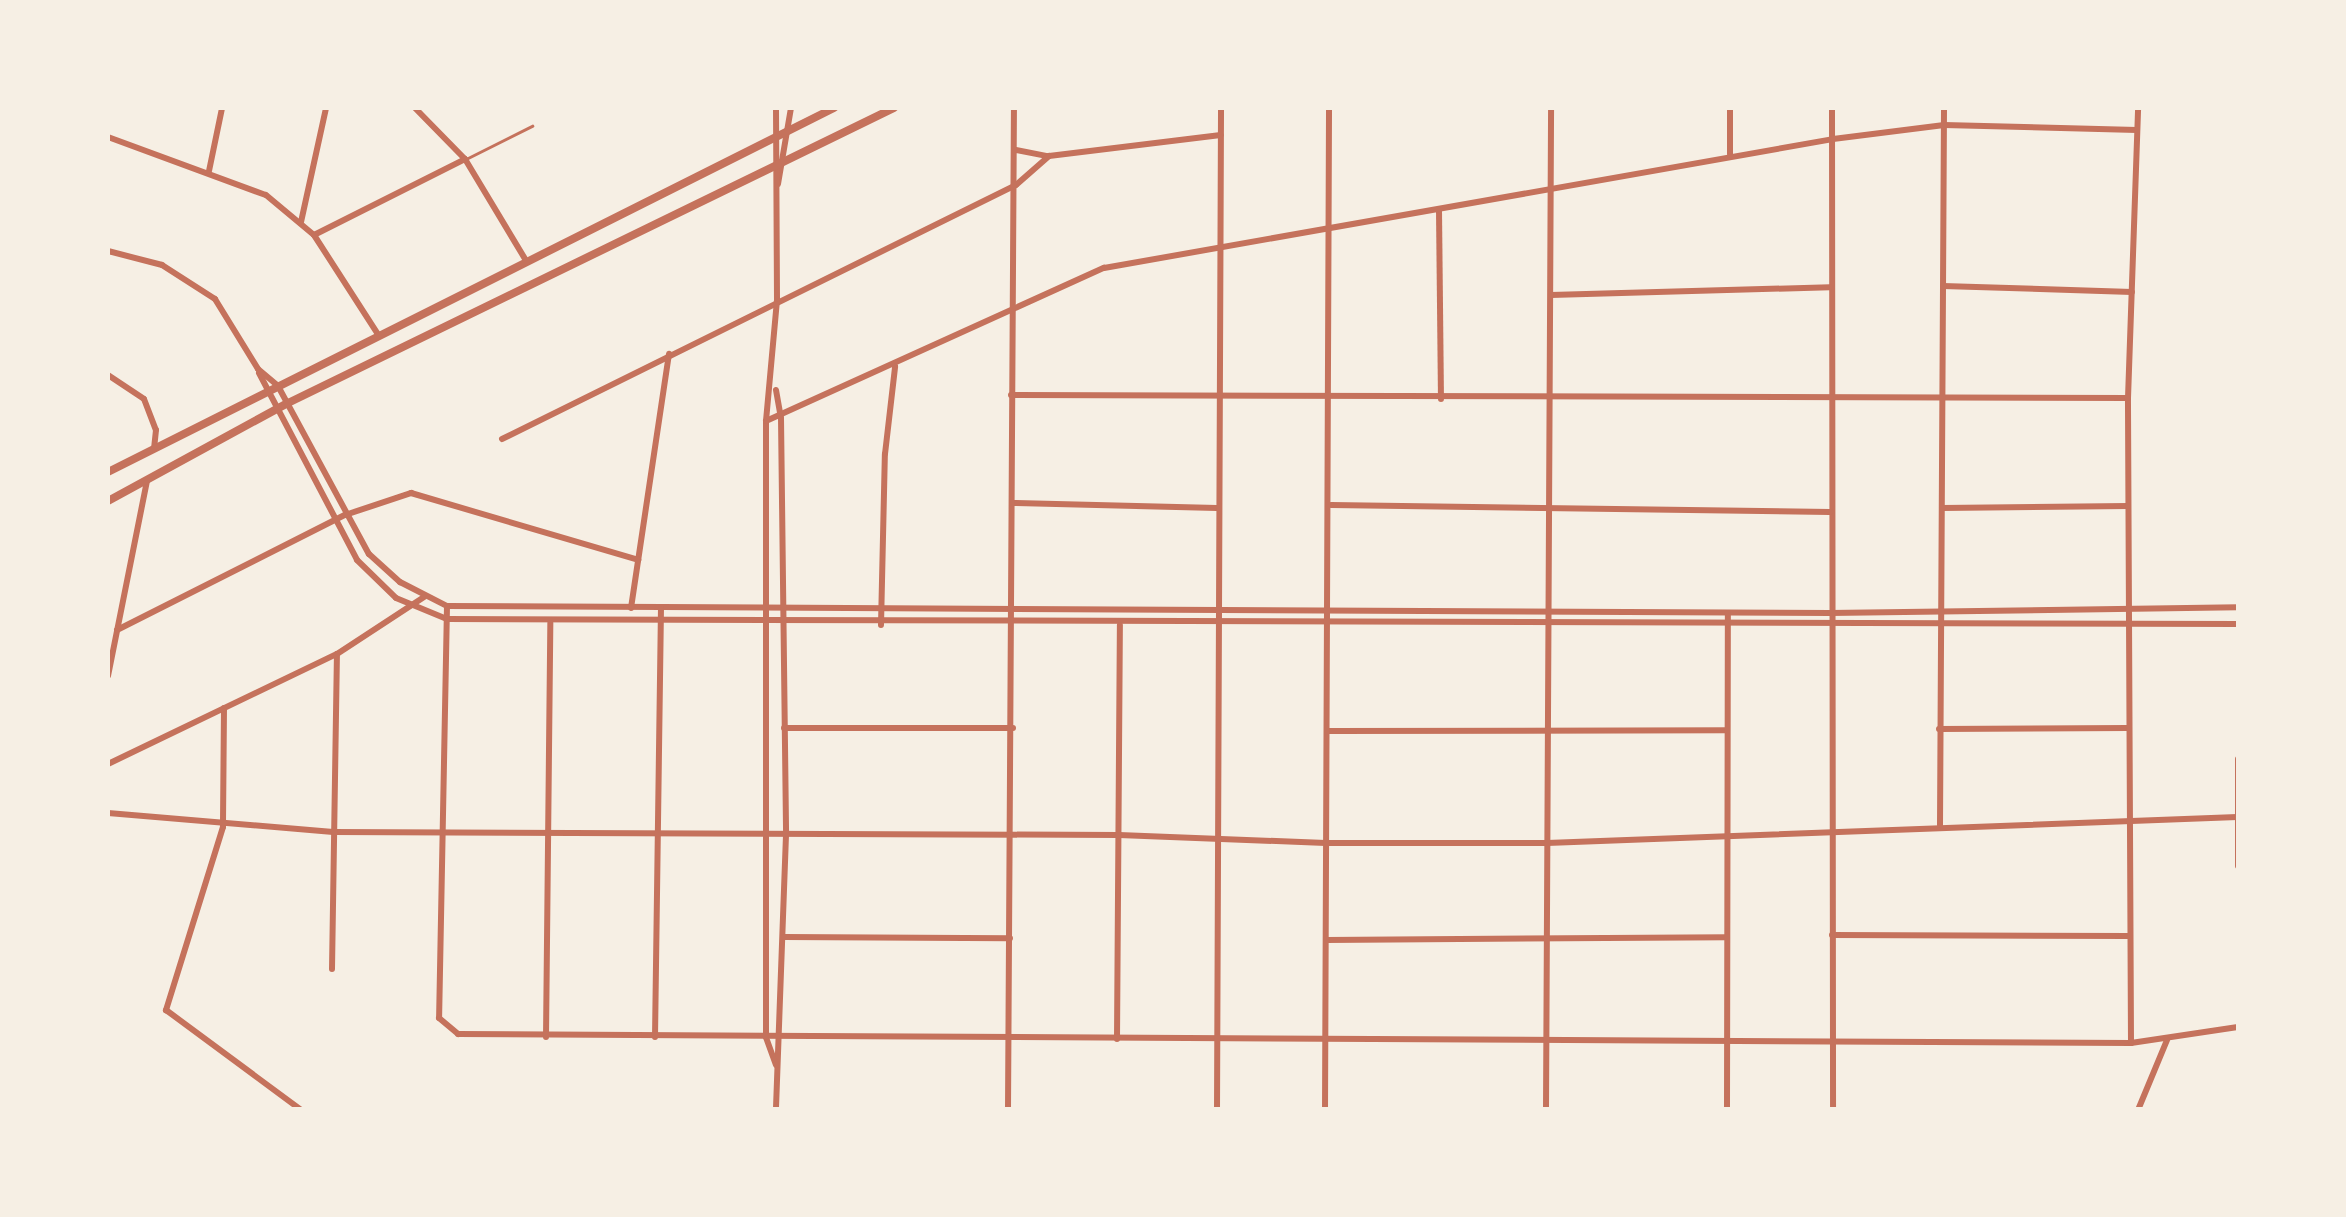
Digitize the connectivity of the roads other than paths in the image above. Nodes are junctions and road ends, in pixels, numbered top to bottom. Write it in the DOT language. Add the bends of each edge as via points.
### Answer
graph roads {
  1 [pos="222,108"];
  2 [pos="326,108"];
  3 [pos="415,108"];
  4 [pos="776,108"];
  5 [pos="791,108"];
  6 [pos="834,108"];
  7 [pos="894,108"];
  8 [pos="1014,108"];
  9 [pos="1221,108"];
  10 [pos="1332,108"];
  11 [pos="1551,108"];
  12 [pos="1730,108"];
  13 [pos="1832,108"];
  14 [pos="1944,108"];
  15 [pos="2138,108"];
  16 [pos="1944,125"];
  17 [pos="532,126"];
  18 [pos="789,130"];
  19 [pos="2137,130"];
  20 [pos="1221,134"];
  21 [pos="108,137"];
  22 [pos="773,138"];
  23 [pos="1833,139"];
  24 [pos="1015,150"];
  25 [pos="1730,154"];
  26 [pos="1049,156"];
  27 [pos="466,160"];
  28 [pos="786,162"];
  29 [pos="772,168"];
  30 [pos="208,170"];
  31 [pos="1016,185"];
  32 [pos="777,186"];
  33 [pos="1551,190"];
  34 [pos="1439,210"];
  35 [pos="301,222"];
  36 [pos="1328,230"];
  37 [pos="314,235"];
  38 [pos="1219,250"];
  39 [pos="108,251"];
  40 [pos="528,262"];
  41 [pos="1943,286"];
  42 [pos="1830,287"];
  43 [pos="2132,292"];
  44 [pos="1550,294"];
  45 [pos="777,299"];
  46 [pos="1012,314"];
  47 [pos="379,336"];
  48 [pos="669,353"];
  49 [pos="895,367"];
  50 [pos="258,368"];
  51 [pos="108,375"];
  52 [pos="774,384"];
  53 [pos="278,386"];
  54 [pos="266,392"];
  55 [pos="1011,395"];
  56 [pos="1330,396"];
  57 [pos="1217,397"];
  58 [pos="1830,398"];
  59 [pos="1942,398"];
  60 [pos="2128,398"];
  61 [pos="1441,399"];
  62 [pos="1550,402"];
  63 [pos="288,403"];
  64 [pos="276,410"];
  65 [pos="782,418"];
  66 [pos="766,421"];
  67 [pos="502,439"];
  68 [pos="154,448"];
  69 [pos="108,472"];
  70 [pos="147,481"];
  71 [pos="108,501"];
  72 [pos="1013,503"];
  73 [pos="1331,505"];
  74 [pos="2128,506"];
  75 [pos="1217,508"];
  76 [pos="1942,508"];
  77 [pos="1549,511"];
  78 [pos="1830,512"];
  79 [pos="345,515"];
  80 [pos="332,521"];
  81 [pos="638,560"];
  82 [pos="424,597"];
  83 [pos="447,606"];
  84 [pos="2128,607"];
  85 [pos="412,608"];
  86 [pos="630,608"];
  87 [pos="783,608"];
  88 [pos="2238,608"];
  89 [pos="661,609"];
  90 [pos="768,609"];
  91 [pos="882,609"];
  92 [pos="1014,609"];
  93 [pos="1218,609"];
  94 [pos="1331,610"];
  95 [pos="1549,612"];
  96 [pos="1939,612"];
  97 [pos="1728,613"];
  98 [pos="1830,613"];
  99 [pos="447,618"];
  100 [pos="550,623"];
  101 [pos="661,623"];
  102 [pos="1331,623"];
  103 [pos="768,624"];
  104 [pos="783,624"];
  105 [pos="881,624"];
  106 [pos="1218,624"];
  107 [pos="2238,624"];
  108 [pos="1014,625"];
  109 [pos="1120,625"];
  110 [pos="1549,625"];
  111 [pos="1939,625"];
  112 [pos="2128,625"];
  113 [pos="1830,626"];
  114 [pos="1728,627"];
  115 [pos="117,630"];
  116 [pos="336,654"];
  117 [pos="108,676"];
  118 [pos="224,708"];
  119 [pos="784,728"];
  120 [pos="1013,728"];
  121 [pos="2128,728"];
  122 [pos="1939,729"];
  123 [pos="1548,730"];
  124 [pos="1727,730"];
  125 [pos="1328,731"];
  126 [pos="2238,759"];
  127 [pos="108,764"];
  128 [pos="108,813"];
  129 [pos="2238,817"];
  130 [pos="2128,821"];
  131 [pos="1940,825"];
  132 [pos="223,826"];
  133 [pos="1832,830"];
  134 [pos="333,832"];
  135 [pos="439,833"];
  136 [pos="548,833"];
  137 [pos="658,834"];
  138 [pos="770,834"];
  139 [pos="786,835"];
  140 [pos="1118,835"];
  141 [pos="1727,835"];
  142 [pos="1010,836"];
  143 [pos="1217,839"];
  144 [pos="1326,843"];
  145 [pos="1547,844"];
  146 [pos="2238,866"];
  147 [pos="1832,935"];
  148 [pos="2130,936"];
  149 [pos="784,937"];
  150 [pos="1727,937"];
  151 [pos="1010,938"];
  152 [pos="1547,938"];
  153 [pos="1326,940"];
  154 [pos="332,969"];
  155 [pos="2238,1027"];
  156 [pos="546,1037"];
  157 [pos="655,1037"];
  158 [pos="766,1037"];
  159 [pos="782,1037"];
  160 [pos="1008,1038"];
  161 [pos="1117,1039"];
  162 [pos="1216,1040"];
  163 [pos="1326,1040"];
  164 [pos="2167,1040"];
  165 [pos="1546,1041"];
  166 [pos="1727,1042"];
  167 [pos="1833,1042"];
  168 [pos="2131,1044"];
  169 [pos="776,1065"];
  170 [pos="301,1110"];
  171 [pos="776,1110"];
  172 [pos="1008,1110"];
  173 [pos="1217,1110"];
  174 [pos="1326,1110"];
  175 [pos="1546,1110"];
  176 [pos="1727,1110"];
  177 [pos="1833,1110"];
  178 [pos="2138,1110"];
  1 -- 30 [label="street"];
  2 -- 35 [label="street"];
  3 -- 27 [label="street"];
  4 -- 22 [label="street"];
  5 -- 18 [label="street"];
  6 -- 18 [label="street"];
  7 -- 28 [label="street"];
  8 -- 24 [label="street"];
  9 -- 20 [label="street"];
  10 -- 36 [label="street"];
  11 -- 33 [label="street"];
  12 -- 25 [label="street"];
  13 -- 23 [label="street"];
  14 -- 16 [label="street"];
  15 -- 19 [label="street"];
  16 -- 19 [label="street"];
  16 -- 23 [label="street"];
  16 -- 41 [label="street"];
  17 -- 27 [label="lane"];
  18 -- 22 [label="street"];
  18 -- 28 [label="street"];
  19 -- 43 [label="street"];
  20 -- 26 [label="street"];
  20 -- 38 [label="street"];
  21 -- 30 [label="street"];
  22 -- 29 [label="street"];
  22 -- 40 [label="street"];
  23 -- 25 [label="street"];
  23 -- 42 [label="street"];
  24 -- 26 [label="street"];
  24 -- 31 [label="street"];
  25 -- 33 [label="street"];
  26 -- 31 [label="street"];
  27 -- 37 [label="street"];
  27 -- 40 [label="street"];
  28 -- 29 [label="street"];
  28 -- 32 [label="street"];
  29 -- 32 [label="street"];
  29 -- 63 [label="street"];
  30 -- 35 [label="street" via="266,195"];
  31 -- 45 [label="street"];
  31 -- 46 [label="street"];
  32 -- 45 [label="street"];
  33 -- 34 [label="street"];
  33 -- 44 [label="street"];
  34 -- 36 [label="street"];
  34 -- 61 [label="street"];
  35 -- 37 [label="street"];
  36 -- 38 [label="street"];
  36 -- 56 [label="street"];
  37 -- 47 [label="street"];
  38 -- 46 [label="street" via="1104,268"];
  38 -- 57 [label="street"];
  39 -- 50 [label="street" via="188,278 236,324"];
  40 -- 47 [label="street"];
  41 -- 43 [label="street"];
  41 -- 59 [label="street"];
  42 -- 44 [label="street"];
  42 -- 58 [label="street"];
  43 -- 60 [label="street"];
  44 -- 62 [label="street"];
  45 -- 48 [label="street"];
  45 -- 52 [label="street"];
  46 -- 49 [label="street"];
  46 -- 55 [label="street"];
  47 -- 53 [label="street"];
  48 -- 67 [label="street"];
  48 -- 81 [label="street"];
  49 -- 65 [label="street"];
  49 -- 91 [label="street" via="885,454"];
  50 -- 53 [label="street"];
  50 -- 54 [label="street"];
  51 -- 68 [label="street" via="144,398 156,430"];
  52 -- 65 [label="street"];
  52 -- 66 [label="street"];
  53 -- 54 [label="street"];
  53 -- 63 [label="street"];
  54 -- 64 [label="street"];
  54 -- 68 [label="street"];
  55 -- 57 [label="street"];
  55 -- 72 [label="street"];
  56 -- 57 [label="street"];
  56 -- 61 [label="street"];
  56 -- 73 [label="street"];
  57 -- 75 [label="street"];
  58 -- 59 [label="street"];
  58 -- 62 [label="street"];
  58 -- 78 [label="street"];
  59 -- 60 [label="street"];
  59 -- 76 [label="street"];
  60 -- 74 [label="street"];
  61 -- 62 [label="street"];
  62 -- 77 [label="street"];
  63 -- 64 [label="street"];
  63 -- 79 [label="street"];
  64 -- 70 [label="street"];
  64 -- 80 [label="street"];
  65 -- 66 [label="street"];
  65 -- 87 [label="street"];
  66 -- 90 [label="street"];
  68 -- 69 [label="street"];
  70 -- 71 [label="street"];
  70 -- 115 [label="street"];
  72 -- 75 [label="street"];
  72 -- 92 [label="street"];
  73 -- 77 [label="street"];
  73 -- 94 [label="street"];
  74 -- 76 [label="street"];
  74 -- 84 [label="street"];
  75 -- 93 [label="street"];
  76 -- 96 [label="street"];
  77 -- 78 [label="street"];
  77 -- 95 [label="street"];
  78 -- 98 [label="street"];
  79 -- 80 [label="street"];
  79 -- 81 [label="street" via="411,492"];
  79 -- 82 [label="street" via="368,554"];
  80 -- 85 [label="street" via="356,560"];
  80 -- 115 [label="street"];
  81 -- 86 [label="street"];
  82 -- 83 [label="street"];
  82 -- 85 [label="street"];
  83 -- 86 [label="street"];
  83 -- 99 [label="street"];
  84 -- 88 [label="street"];
  84 -- 96 [label="street"];
  84 -- 112 [label="street"];
  85 -- 99 [label="street"];
  85 -- 116 [label="street"];
  86 -- 89 [label="street"];
  87 -- 90 [label="street"];
  87 -- 91 [label="street"];
  87 -- 104 [label="street"];
  89 -- 90 [label="street"];
  89 -- 101 [label="street"];
  90 -- 103 [label="street"];
  91 -- 92 [label="street"];
  91 -- 105 [label="street"];
  92 -- 93 [label="street"];
  92 -- 108 [label="street"];
  93 -- 94 [label="street"];
  93 -- 106 [label="street"];
  94 -- 95 [label="street"];
  94 -- 102 [label="street"];
  95 -- 97 [label="street"];
  95 -- 110 [label="street"];
  96 -- 98 [label="street"];
  96 -- 111 [label="street"];
  97 -- 98 [label="street"];
  97 -- 114 [label="street"];
  98 -- 113 [label="street"];
  99 -- 100 [label="street"];
  99 -- 135 [label="street"];
  100 -- 101 [label="street"];
  100 -- 136 [label="street"];
  101 -- 103 [label="street"];
  101 -- 137 [label="street"];
  102 -- 106 [label="street"];
  102 -- 110 [label="street"];
  102 -- 125 [label="street"];
  103 -- 104 [label="street"];
  103 -- 138 [label="street"];
  104 -- 105 [label="street"];
  104 -- 119 [label="street"];
  105 -- 108 [label="street"];
  106 -- 109 [label="street"];
  106 -- 143 [label="street"];
  107 -- 112 [label="street"];
  108 -- 109 [label="street"];
  108 -- 120 [label="street"];
  109 -- 140 [label="street"];
  110 -- 114 [label="street"];
  110 -- 123 [label="street"];
  111 -- 112 [label="street"];
  111 -- 113 [label="street"];
  111 -- 122 [label="street"];
  112 -- 121 [label="street"];
  113 -- 114 [label="street"];
  113 -- 133 [label="street"];
  114 -- 124 [label="street"];
  115 -- 117 [label="street"];
  116 -- 118 [label="street"];
  116 -- 134 [label="street"];
  118 -- 127 [label="street"];
  118 -- 132 [label="street"];
  119 -- 120 [label="street"];
  119 -- 139 [label="street"];
  120 -- 142 [label="street"];
  121 -- 122 [label="street"];
  121 -- 130 [label="street"];
  122 -- 131 [label="street"];
  123 -- 124 [label="street"];
  123 -- 125 [label="street"];
  123 -- 145 [label="street"];
  124 -- 141 [label="street"];
  125 -- 144 [label="street"];
  126 -- 129 [label="street"];
  128 -- 132 [label="street"];
  129 -- 130 [label="street"];
  129 -- 146 [label="street"];
  130 -- 131 [label="street"];
  130 -- 148 [label="street"];
  131 -- 133 [label="street"];
  132 -- 134 [label="street"];
  132 -- 170 [label="street" via="166,1010"];
  133 -- 141 [label="street"];
  133 -- 147 [label="street"];
  134 -- 135 [label="street"];
  134 -- 154 [label="street"];
  135 -- 136 [label="street"];
  135 -- 156 [label="street" via="439,1018 447,1030"];
  136 -- 137 [label="street"];
  136 -- 156 [label="street"];
  137 -- 138 [label="street"];
  137 -- 157 [label="street"];
  138 -- 139 [label="street"];
  138 -- 158 [label="street"];
  139 -- 142 [label="street"];
  139 -- 149 [label="street"];
  140 -- 142 [label="street"];
  140 -- 143 [label="street"];
  140 -- 161 [label="street"];
  141 -- 145 [label="street"];
  141 -- 150 [label="street"];
  142 -- 151 [label="street"];
  143 -- 144 [label="street"];
  143 -- 162 [label="street"];
  144 -- 145 [label="street"];
  144 -- 153 [label="street"];
  145 -- 152 [label="street"];
  147 -- 148 [label="street"];
  147 -- 167 [label="street"];
  148 -- 168 [label="street"];
  149 -- 151 [label="street"];
  149 -- 159 [label="street"];
  150 -- 152 [label="street"];
  150 -- 166 [label="street"];
  151 -- 160 [label="street"];
  152 -- 153 [label="street"];
  152 -- 165 [label="street"];
  153 -- 163 [label="street"];
  155 -- 164 [label="street"];
  156 -- 157 [label="street"];
  157 -- 158 [label="street"];
  158 -- 159 [label="street"];
  158 -- 169 [label="street"];
  159 -- 160 [label="street"];
  159 -- 169 [label="street"];
  160 -- 161 [label="street"];
  160 -- 172 [label="street"];
  161 -- 162 [label="street"];
  162 -- 163 [label="street"];
  162 -- 173 [label="street"];
  163 -- 165 [label="street"];
  163 -- 174 [label="street"];
  164 -- 168 [label="street"];
  164 -- 178 [label="street"];
  165 -- 166 [label="street"];
  165 -- 175 [label="street"];
  166 -- 167 [label="street"];
  166 -- 176 [label="street"];
  167 -- 168 [label="street"];
  167 -- 177 [label="street"];
  169 -- 171 [label="street"];
}
